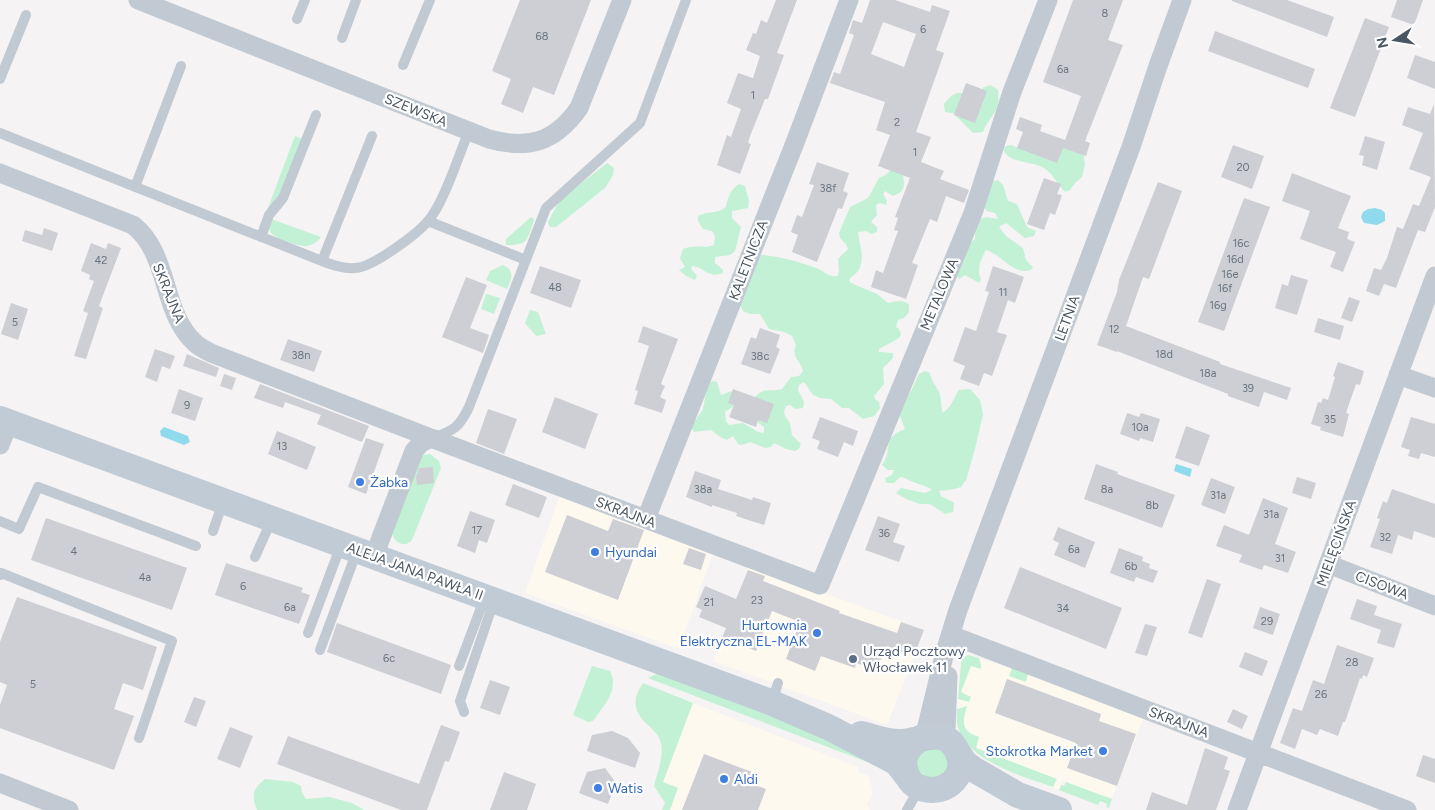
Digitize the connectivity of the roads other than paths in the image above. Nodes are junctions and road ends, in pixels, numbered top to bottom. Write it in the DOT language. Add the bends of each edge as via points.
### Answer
graph roads {
  1 [pos="138,0"];
  2 [pos="305,0"];
  3 [pos="356,0"];
  4 [pos="430,0"];
  5 [pos="622,0"];
  6 [pos="686,0"];
  7 [pos="849,0"];
  8 [pos="1048,0"];
  9 [pos="1182,0"];
  10 [pos="26,15"];
  11 [pos="297,19"];
  12 [pos="342,38"];
  13 [pos="403,65"];
  14 [pos="181,66"];
  15 [pos="0,79"];
  16 [pos="316,115"];
  17 [pos="469,131"];
  18 [pos="0,133"];
  19 [pos="372,136"];
  20 [pos="0,173"];
  21 [pos="135,187"];
  22 [pos="428,221"];
  23 [pos="261,237"];
  24 [pos="526,260"];
  25 [pos="322,261"];
  26 [pos="1435,276"];
  27 [pos="1398,375"];
  28 [pos="1435,388"];
  29 [pos="3,428"];
  30 [pos="431,438"];
  31 [pos="223,500"];
  32 [pos="272,518"];
  33 [pos="646,520"];
  34 [pos="0,521"];
  35 [pos="213,531"];
  36 [pos="196,546"];
  37 [pos="358,550"];
  38 [pos="255,557"];
  39 [pos="1328,564"];
  40 [pos="0,575"];
  41 [pos="820,585"];
  42 [pos="490,598"];
  43 [pos="1435,606"];
  44 [pos="308,633"];
  45 [pos="951,635"];
  46 [pos="320,650"];
  47 [pos="459,666"];
  48 [pos="464,712"];
  49 [pos="828,727"];
  50 [pos="139,738"];
  51 [pos="920,738"];
  52 [pos="954,747"];
  53 [pos="1258,752"];
  54 [pos="0,783"];
  55 [pos="920,790"];
  56 [pos="1018,795"];
  57 [pos="69,810"];
  58 [pos="1059,810"];
  59 [pos="1237,810"];
  60 [pos="1407,810"];
  1 -- 17 [label="street, SZEWSKA"];
  2 -- 11 [label="lane"];
  3 -- 12 [label="lane"];
  4 -- 13 [label="lane"];
  5 -- 17 [label="street, SZEWSKA" via="578,108 559,131 532,143 519,144 503,143"];
  6 -- 24 [label="lane" via="640,123 546,208"];
  7 -- 33 [label="street, KALETNICZA"];
  8 -- 41 [label="street, METALOWA" via="1012,92 972,213"];
  9 -- 45 [label="street, LETNIA"];
  10 -- 15 [label="lane"];
  14 -- 21 [label="lane"];
  16 -- 23 [label="lane" via="282,198 269,215"];
  17 -- 22 [label="lane" via="440,201"];
  18 -- 21 [label="lane"];
  19 -- 25 [label="lane"];
  20 -- 30 [label="street, SKRAJNA" via="133,225 142,232 150,245 177,319 196,344 211,353"];
  21 -- 23 [label="lane"];
  22 -- 24 [label="lane"];
  22 -- 25 [label="lane" via="376,262 357,269"];
  23 -- 25 [label="lane"];
  24 -- 30 [label="lane" via="462,423"];
  26 -- 27 [label="street, MIELĘCIŃSKA"];
  27 -- 28 [label="street"];
  27 -- 39 [label="street, MIELĘCIŃSKA"];
  29 -- 31 [label="main road, ALEJA JANA PAWŁA II"];
  30 -- 33 [label="street, SKRAJNA"];
  30 -- 37 [label="street" via="414,450"];
  31 -- 32 [label="main road, ALEJA JANA PAWŁA II"];
  31 -- 35 [label="lane"];
  32 -- 37 [label="main road, ALEJA JANA PAWŁA II"];
  32 -- 38 [label="lane"];
  33 -- 41 [label="street, SKRAJNA"];
  34 -- 36 [label="lane" via="19,529 38,487"];
  37 -- 42 [label="main road, ALEJA JANA PAWŁA II"];
  37 -- 44 [label="lane"];
  37 -- 46 [label="lane"];
  39 -- 43 [label="street, CISOWA"];
  39 -- 53 [label="street, MIELĘCIŃSKA"];
  40 -- 50 [label="lane" via="172,640"];
  42 -- 47 [label="lane"];
  42 -- 48 [label="lane" via="460,701"];
  42 -- 49 [label="main road, ALEJA JANA PAWŁA II" via="775,693"];
  45 -- 51 [label="street, LETNIA" via="926,730"];
  45 -- 52 [label="street, LETNIA" via="946,731"];
  45 -- 53 [label="street, SKRAJNA"];
  49 -- 51 [label="main road, ALEJA JANA PAWŁA II" via="902,742"];
  49 -- 55 [label="main road, ALEJA JANA PAWŁA II" via="897,763"];
  51 -- 52 [label="main road" via="941,737"];
  51 -- 55 [label="main road" via="906,754 904,765"];
  52 -- 55 [label="main road" via="960,762 953,782"];
  52 -- 56 [label="main road" via="965,763"];
  53 -- 59 [label="street, MIELĘCIŃSKA"];
  53 -- 60 [label="street, SKRAJNA"];
  54 -- 57 [label="street"];
  55 -- 56 [label="main road" via="960,785"];
  56 -- 58 [label="main road"];
}
